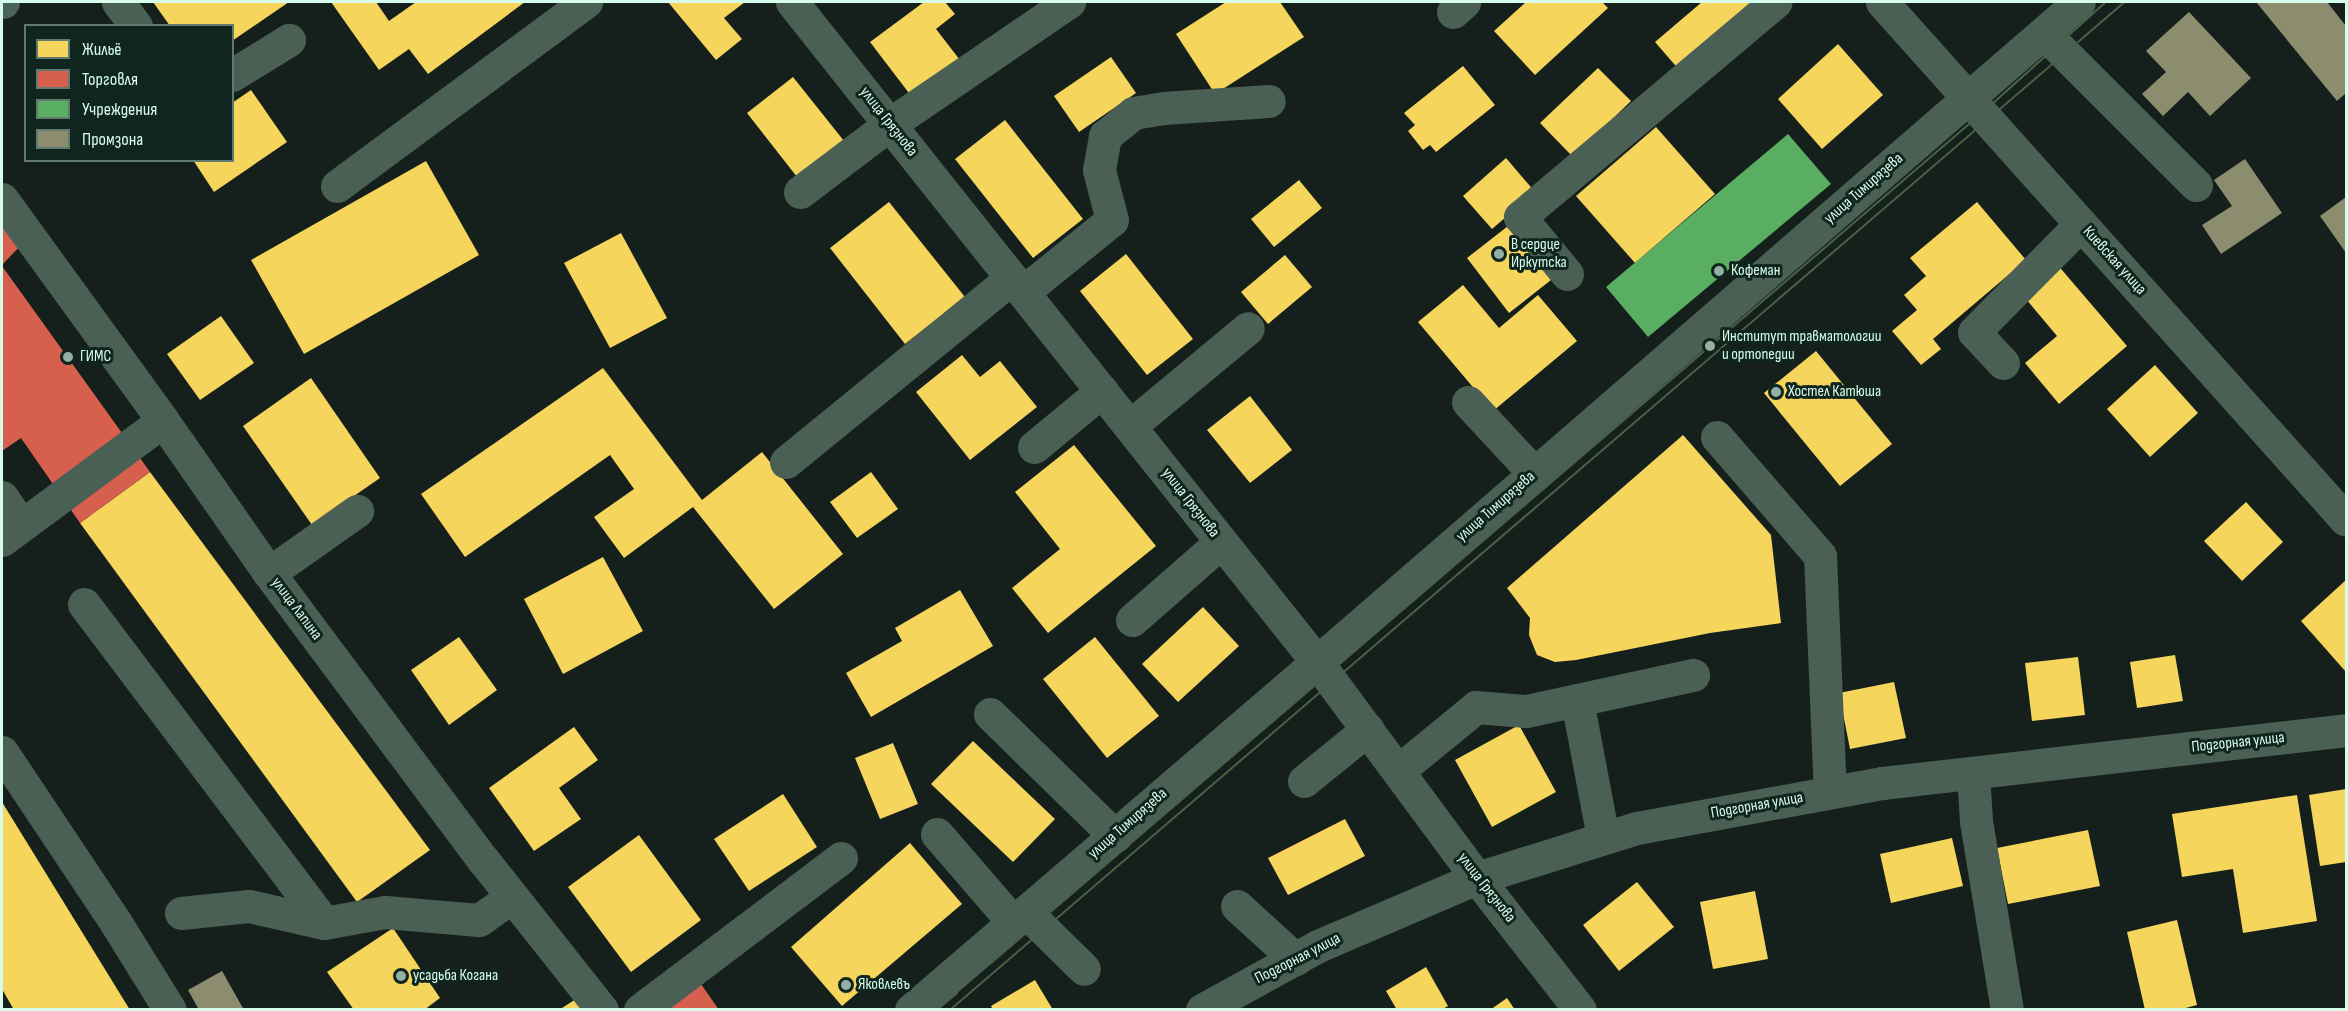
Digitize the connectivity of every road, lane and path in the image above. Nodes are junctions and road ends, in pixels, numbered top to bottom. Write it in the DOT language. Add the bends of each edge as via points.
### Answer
graph roads {
  1 [pos="118,2"];
  2 [pos="586,2"];
  3 [pos="792,2"];
  4 [pos="1069,2"];
  5 [pos="1776,2"];
  6 [pos="1882,2"];
  7 [pos="2079,2"];
  8 [pos="134,24"];
  9 [pos="2044,33"];
  10 [pos="289,40"];
  11 [pos="234,74"];
  12 [pos="1968,99"];
  13 [pos="1269,101"];
  14 [pos="890,124"];
  15 [pos="2196,185"];
  16 [pos="337,186"];
  17 [pos="800,192"];
  18 [pos="2,199"];
  19 [pos="2081,224"];
  20 [pos="1567,274"];
  21 [pos="1018,285"];
  22 [pos="1248,328"];
  23 [pos="2003,363"];
  24 [pos="1102,391"];
  25 [pos="1468,402"];
  26 [pos="164,421"];
  27 [pos="1130,426"];
  28 [pos="1717,437"];
  29 [pos="1034,447"];
  30 [pos="786,462"];
  31 [pos="1535,474"];
  32 [pos="2,497"];
  33 [pos="2339,501"];
  34 [pos="357,511"];
  35 [pos="11,532"];
  36 [pos="1221,542"];
  37 [pos="269,573"];
  38 [pos="84,604"];
  39 [pos="1132,620"];
  40 [pos="1317,662"];
  41 [pos="1693,675"];
  42 [pos="1577,700"];
  43 [pos="990,714"];
  44 [pos="1368,729"];
  45 [pos="2346,730"];
  46 [pos="2,752"];
  47 [pos="1398,771"];
  48 [pos="1974,773"];
  49 [pos="1304,781"];
  50 [pos="1830,792"];
  51 [pos="937,834"];
  52 [pos="1115,836"];
  53 [pos="1603,838"];
  54 [pos="841,858"];
  55 [pos="1477,878"];
  56 [pos="512,897"];
  57 [pos="1237,906"];
  58 [pos="181,913"];
  59 [pos="1019,917"];
  60 [pos="324,923"];
  61 [pos="1295,959"];
  62 [pos="1084,969"];
  63 [pos="170,1010"];
  64 [pos="602,1010"];
  65 [pos="640,1010"];
  66 [pos="911,1010"];
  67 [pos="1202,1010"];
  68 [pos="1581,1010"];
  69 [pos="2007,1010"];
  1 -- 8 [label="street"];
  2 -- 16 [label="street"];
  3 -- 14 [label="street, улица Грязнова"];
  4 -- 14 [label="street"];
  5 -- 20 [label="street" via="1520,217"];
  6 -- 12 [label="street, Киевская улица"];
  7 -- 9 [label="street, улица Тимирязева"];
  9 -- 12 [label="street, улица Тимирязева"];
  9 -- 15 [label="street"];
  10 -- 11 [label="street"];
  12 -- 19 [label="street, Киевская улица"];
  12 -- 31 [label="street, улица Тимирязева"];
  13 -- 21 [label="street" via="1133,113 1106,136 1099,170 1112,220"];
  14 -- 17 [label="street"];
  14 -- 21 [label="street, улица Грязнова"];
  18 -- 26 [label="street, улица Лапина"];
  19 -- 23 [label="street" via="1974,332"];
  19 -- 33 [label="street, Киевская улица"];
  21 -- 24 [label="street, улица Грязнова"];
  21 -- 30 [label="street"];
  22 -- 27 [label="street"];
  24 -- 27 [label="street, улица Грязнова"];
  24 -- 29 [label="street"];
  25 -- 31 [label="street"];
  26 -- 35 [label="street"];
  26 -- 37 [label="street, улица Лапина"];
  27 -- 36 [label="street, улица Грязнова"];
  28 -- 50 [label="street" via="1820,556"];
  31 -- 40 [label="street, улица Тимирязева"];
  32 -- 35 [label="street"];
  34 -- 37 [label="street"];
  36 -- 39 [label="street"];
  36 -- 40 [label="street, улица Грязнова"];
  37 -- 56 [label="street, улица Лапина"];
  38 -- 60 [label="street"];
  40 -- 44 [label="street, улица Грязнова"];
  40 -- 52 [label="street, улица Тимирязева"];
  41 -- 42 [label="street"];
  42 -- 47 [label="street" via="1526,711 1476,708"];
  42 -- 53 [label="street"];
  43 -- 52 [label="street"];
  44 -- 47 [label="street, улица Грязнова"];
  44 -- 49 [label="street"];
  45 -- 48 [label="street, Подгорная улица"];
  46 -- 63 [label="street"];
  47 -- 55 [label="street, улица Грязнова"];
  48 -- 50 [label="street, Подгорная улица"];
  48 -- 69 [label="street" via="1976,821"];
  50 -- 53 [label="street, Подгорная улица"];
  51 -- 59 [label="street"];
  52 -- 59 [label="street, улица Тимирязева"];
  53 -- 55 [label="street, Подгорная улица"];
  54 -- 65 [label="street"];
  55 -- 61 [label="street, Подгорная улица"];
  55 -- 68 [label="street, улица Грязнова"];
  56 -- 60 [label="street" via="479,920 385,912"];
  56 -- 64 [label="street, улица Лапина"];
  57 -- 61 [label="street"];
  58 -- 60 [label="street" via="249,906"];
  59 -- 62 [label="street"];
  59 -- 66 [label="street, улица Тимирязева"];
  61 -- 67 [label="street, Подгорная улица"];
}
